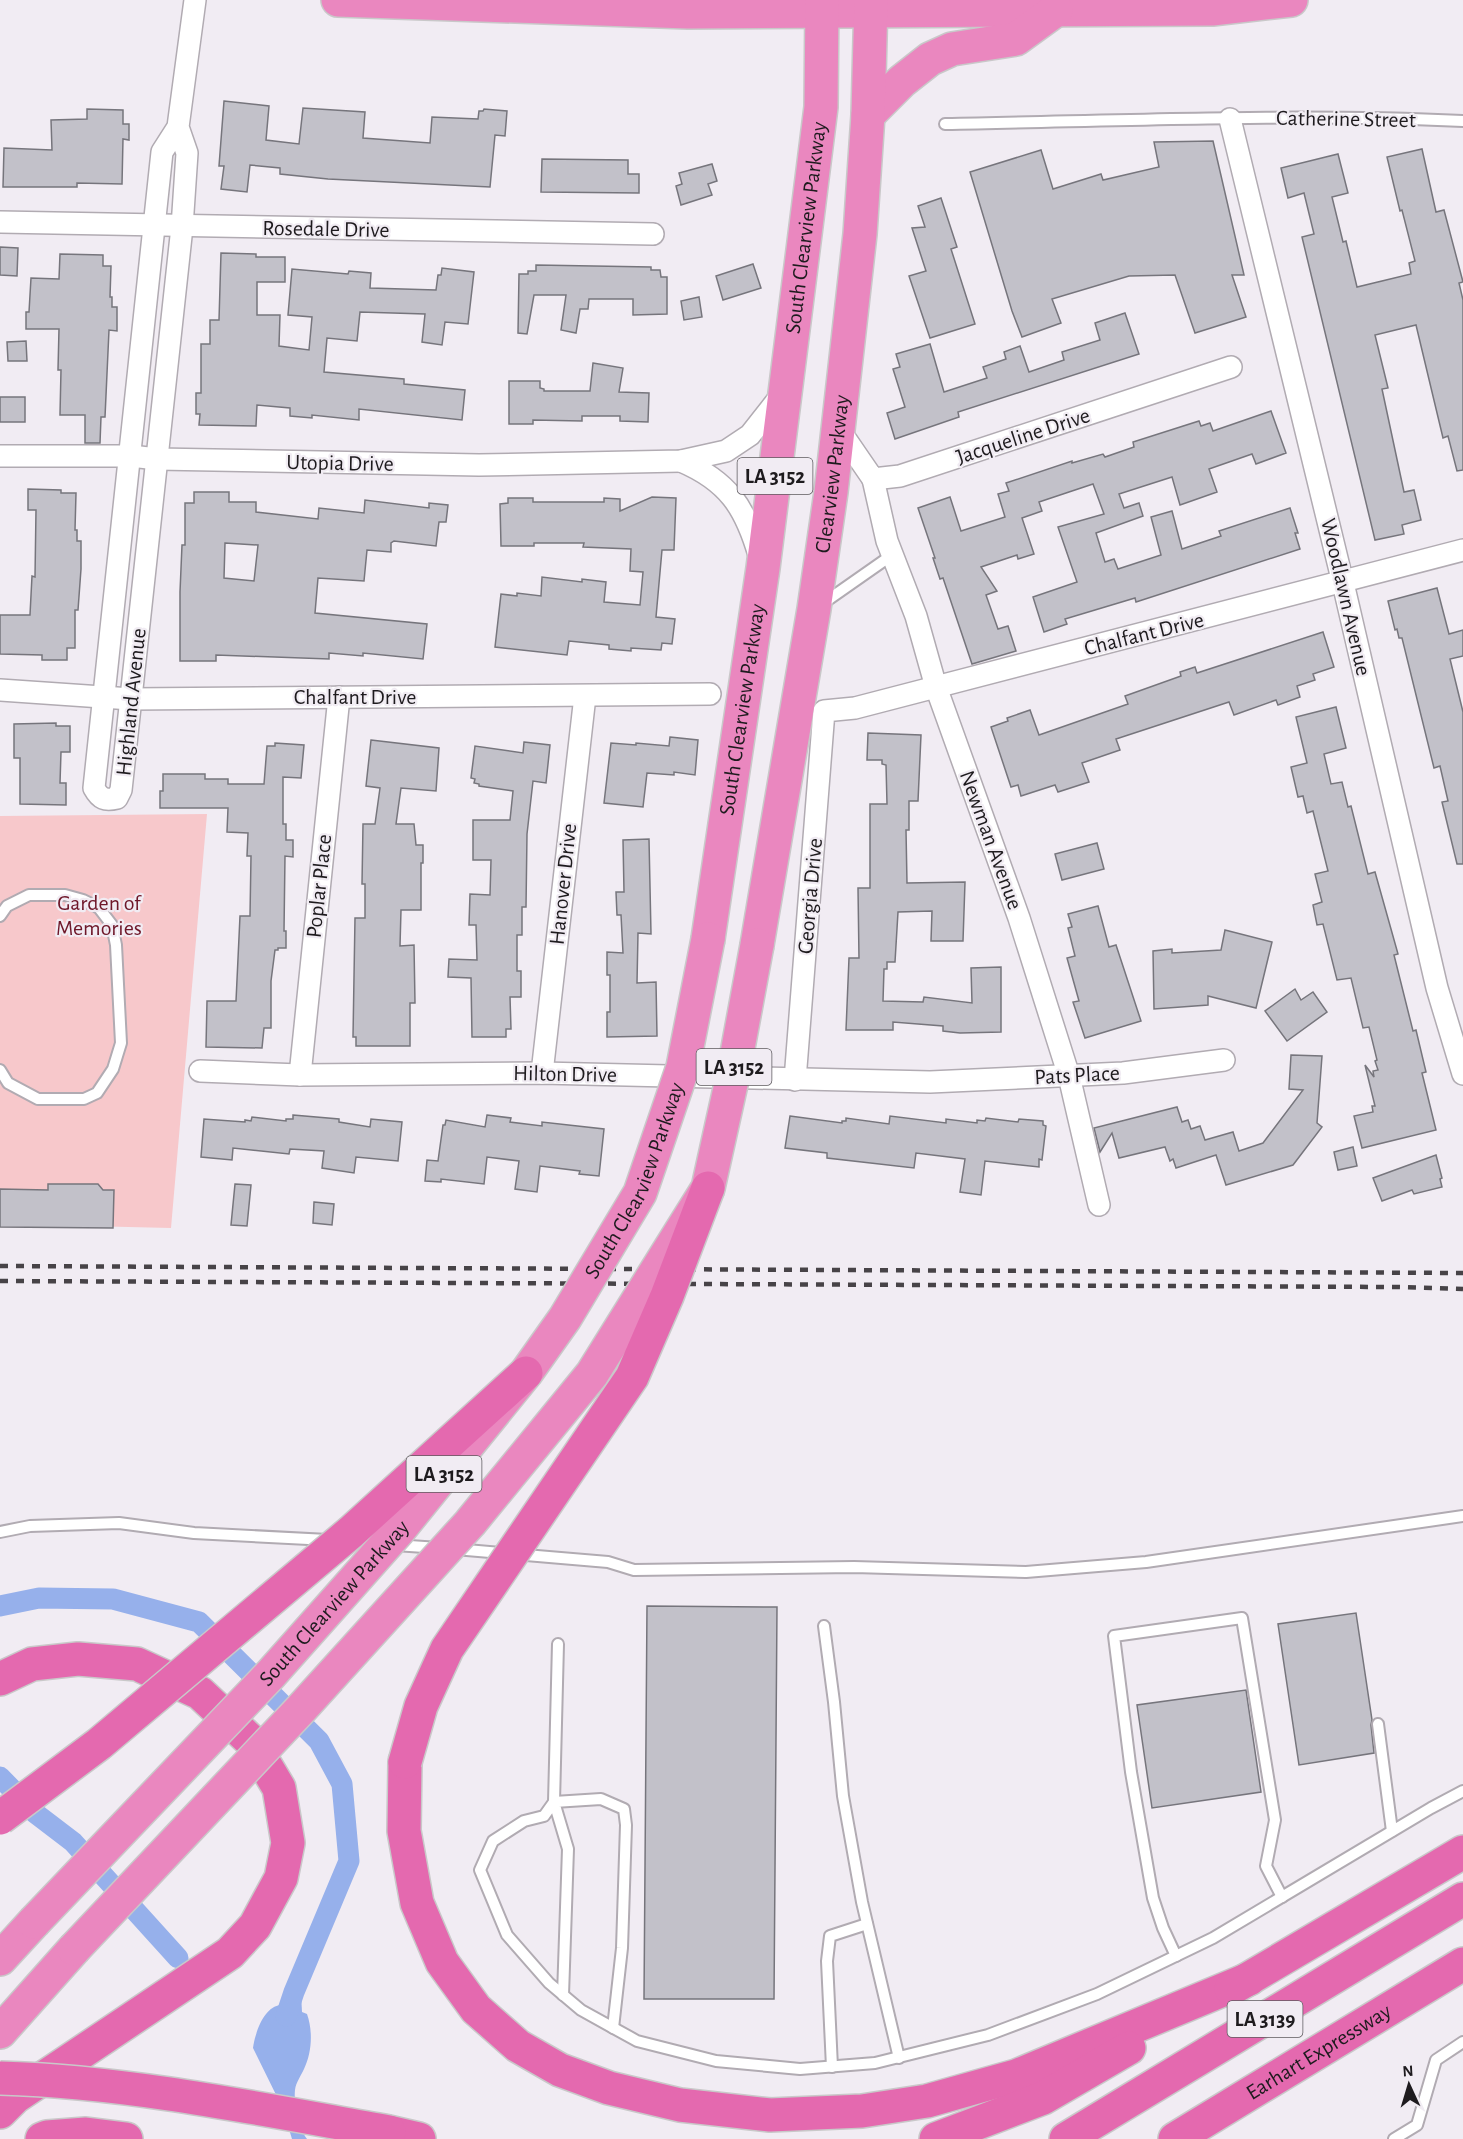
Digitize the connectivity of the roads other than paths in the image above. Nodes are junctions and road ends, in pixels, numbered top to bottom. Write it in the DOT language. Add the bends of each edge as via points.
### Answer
graph roads {
  1 [pos="195,0"];
  2 [pos="338,0"];
  3 [pos="1291,0"];
  4 [pos="822,5"];
  5 [pos="872,5"];
  6 [pos="1056,10"];
  7 [pos="868,115"];
  8 [pos="1230,119"];
  9 [pos="1463,121"];
  10 [pos="945,124"];
  11 [pos="178,127"];
  12 [pos="0,222"];
  13 [pos="153,225"];
  14 [pos="182,227"];
  15 [pos="652,234"];
  16 [pos="1231,368"];
  17 [pos="785,390"];
  18 [pos="838,428"];
  19 [pos="0,456"];
  20 [pos="131,456"];
  21 [pos="157,459"];
  22 [pos="681,461"];
  23 [pos="873,479"];
  24 [pos="1463,550"];
  25 [pos="892,555"];
  26 [pos="763,568"];
  27 [pos="1343,583"];
  28 [pos="814,609"];
  29 [pos="936,687"];
  30 [pos="0,690"];
  31 [pos="710,694"];
  32 [pos="585,696"];
  33 [pos="339,697"];
  34 [pos="103,698"];
  35 [pos="130,699"];
  36 [pos="824,711"];
  37 [pos="0,916"];
  38 [pos="1224,1060"];
  39 [pos="0,1070"];
  40 [pos="200,1071"];
  41 [pos="542,1073"];
  42 [pos="1463,1074"];
  43 [pos="300,1075"];
  44 [pos="1069,1076"];
  45 [pos="795,1080"];
  46 [pos="930,1082"];
  47 [pos="708,1188"];
  48 [pos="1099,1204"];
  49 [pos="526,1373"];
  50 [pos="1463,1516"];
  51 [pos="0,1532"];
  52 [pos="352,1542"];
  53 [pos="376,1544"];
  54 [pos="824,1626"];
  55 [pos="558,1644"];
  56 [pos="0,1679"];
  57 [pos="1378,1724"];
  58 [pos="1463,1791"];
  59 [pos="554,1802"];
  60 [pos="0,1818"];
  61 [pos="1392,1831"];
  62 [pos="1463,1852"];
  63 [pos="1282,1897"];
  64 [pos="1463,1899"];
  65 [pos="867,1924"];
  66 [pos="1176,1956"];
  67 [pos="0,1959"];
  68 [pos="1463,1964"];
  69 [pos="1249,1979"];
  70 [pos="563,1995"];
  71 [pos="613,2028"];
  72 [pos="0,2032"];
  73 [pos="1463,2042"];
  74 [pos="899,2058"];
  75 [pos="832,2067"];
  76 [pos="0,2078"];
  77 [pos="0,2112"];
  78 [pos="404,2136"];
  79 [pos="42,2139"];
  80 [pos="126,2139"];
  81 [pos="936,2139"];
  82 [pos="1066,2139"];
  83 [pos="1175,2139"];
  84 [pos="1394,2139"];
  1 -- 11 [label="street, Highland Avenue"];
  2 -- 4 [label="highway" via="688,12"];
  3 -- 6 [label="highway" via="1212,9"];
  4 -- 5 [label="highway"];
  4 -- 17 [label="highway, South Clearview Parkway / LA 3152" via="820,107"];
  5 -- 6 [label="highway"];
  5 -- 7 [label="highway, Clearview Parkway / LA 3152"];
  6 -- 7 [label="highway" via="1016,39 952,49 930,59"];
  7 -- 18 [label="highway, Clearview Parkway / LA 3152" via="860,234"];
  8 -- 9 [label="lane, Catherine Street"];
  8 -- 10 [label="lane, Catherine Street"];
  8 -- 27 [label="street, Woodlawn Avenue"];
  11 -- 13 [label="street, Highland Avenue" via="162,152"];
  11 -- 14 [label="street, Highland Avenue" via="187,153"];
  12 -- 13 [label="street, Rosedale Drive"];
  13 -- 14 [label="street, Rosedale Drive"];
  13 -- 20 [label="street, Highland Avenue"];
  14 -- 15 [label="street, Rosedale Drive"];
  14 -- 21 [label="street, Highland Avenue"];
  16 -- 23 [label="street, Jacqueline Drive" via="900,476"];
  17 -- 22 [label="street, Utopia Drive" via="750,435 726,451"];
  17 -- 26 [label="highway, South Clearview Parkway / LA 3152"];
  18 -- 23 [label="street"];
  18 -- 28 [label="highway, Clearview Parkway / LA 3152"];
  19 -- 20 [label="street, Utopia Drive"];
  20 -- 21 [label="street, Utopia Drive"];
  20 -- 34 [label="street, Highland Avenue"];
  21 -- 22 [label="street, Utopia Drive" via="479,465"];
  21 -- 35 [label="street, Highland Avenue"];
  22 -- 26 [label="street, Utopia Drive" via="705,471 736,500 752,530"];
  23 -- 25 [label="street, Newman Avenue"];
  24 -- 27 [label="street, Chalfant Drive"];
  25 -- 28 [label="lane"];
  25 -- 29 [label="street, Newman Avenue" via="916,616"];
  26 -- 49 [label="highway, South Clearview Parkway / LA 3152, bridge" via="708,939 683,1067 640,1193 565,1318"];
  27 -- 29 [label="street, Chalfant Drive"];
  27 -- 42 [label="street, Woodlawn Avenue" via="1437,988"];
  28 -- 47 [label="highway, Clearview Parkway / LA 3152, bridge" via="757,945"];
  29 -- 36 [label="street, Chalfant Drive" via="855,708"];
  29 -- 44 [label="street, Newman Avenue" via="1019,918"];
  30 -- 34 [label="street, Chalfant Drive"];
  31 -- 32 [label="street, Chalfant Drive"];
  32 -- 33 [label="street, Chalfant Drive"];
  32 -- 41 [label="street, Hanover Drive"];
  33 -- 35 [label="street, Chalfant Drive"];
  33 -- 43 [label="street, Poplar Place"];
  34 -- 35 [label="street, Chalfant Drive"];
  34 -- 35 [label="street, Highland Avenue" via="94,788 99,797 107,800 117,798 121,790"];
  36 -- 45 [label="street, Georgia Drive"];
  37 -- 39 [label="lane" via="7,906 29,896 65,895 99,908 112,926 116,945 121,1043 113,1069 97,1093 84,1099 38,1099 8,1083"];
  38 -- 44 [label="street, Pats Place"];
  40 -- 43 [label="street, Hilton Drive"];
  41 -- 43 [label="street, Hilton Drive"];
  41 -- 45 [label="street, Hilton Drive"];
  44 -- 46 [label="street, Pats Place"];
  44 -- 48 [label="street, Newman Avenue"];
  45 -- 46 [label="street, Hilton Drive"];
  47 -- 69 [label="highway, bridge" via="632,1377 447,1649 421,1706 405,1762 404,1831 417,1903 442,1962 476,2009 518,2046 560,2070 609,2088 680,2105 770,2115 862,2111 927,2101 1016,2076"];
  47 -- 72 [label="highway, LA 3152, bridge" via="592,1374 470,1523"];
  49 -- 60 [label="highway, bridge" via="351,1532 99,1744"];
  49 -- 67 [label="highway, South Clearview Parkway / LA 3152, bridge" via="399,1530 271,1674"];
  50 -- 53 [label="lane" via="1146,1562 1026,1572 854,1567 634,1570 608,1562"];
  51 -- 52 [label="lane" via="119,1523 194,1533"];
  54 -- 65 [label="lane" via="843,1796"];
  55 -- 59 [label="lane"];
  56 -- 77 [label="highway" via="32,1664 78,1659 137,1664 200,1694 251,1740 279,1788 288,1844 281,1878 255,1926 230,1953 15,2097"];
  57 -- 61 [label="lane"];
  58 -- 61 [label="lane"];
  59 -- 70 [label="lane" via="568,1849"];
  59 -- 70 [label="lane" via="544,1816 524,1821 493,1841 480,1870 507,1935"];
  59 -- 71 [label="lane" via="601,1799 624,1809 622,1948"];
  61 -- 63 [label="lane"];
  62 -- 69 [label="highway"];
  63 -- 66 [label="lane"];
  63 -- 66 [label="lane" via="1266,1866 1275,1820 1242,1618 1114,1636 1151,1888"];
  64 -- 82 [label="highway, LA 3139"];
  65 -- 74 [label="lane"];
  65 -- 75 [label="lane" via="830,1936 827,1961"];
  66 -- 74 [label="lane" via="1097,1994 988,2035"];
  68 -- 83 [label="highway, Earhart Expressway / LA 3139"];
  69 -- 81 [label="highway" via="1043,2098"];
  70 -- 71 [label="lane"];
  71 -- 75 [label="lane" via="637,2041 716,2061 800,2069"];
  73 -- 84 [label="lane" via="1436,2060 1417,2125"];
  74 -- 75 [label="lane"];
  76 -- 78 [label="highway, bridge" via="184,2096"];
  79 -- 80 [label="highway" via="86,2134"];
}
